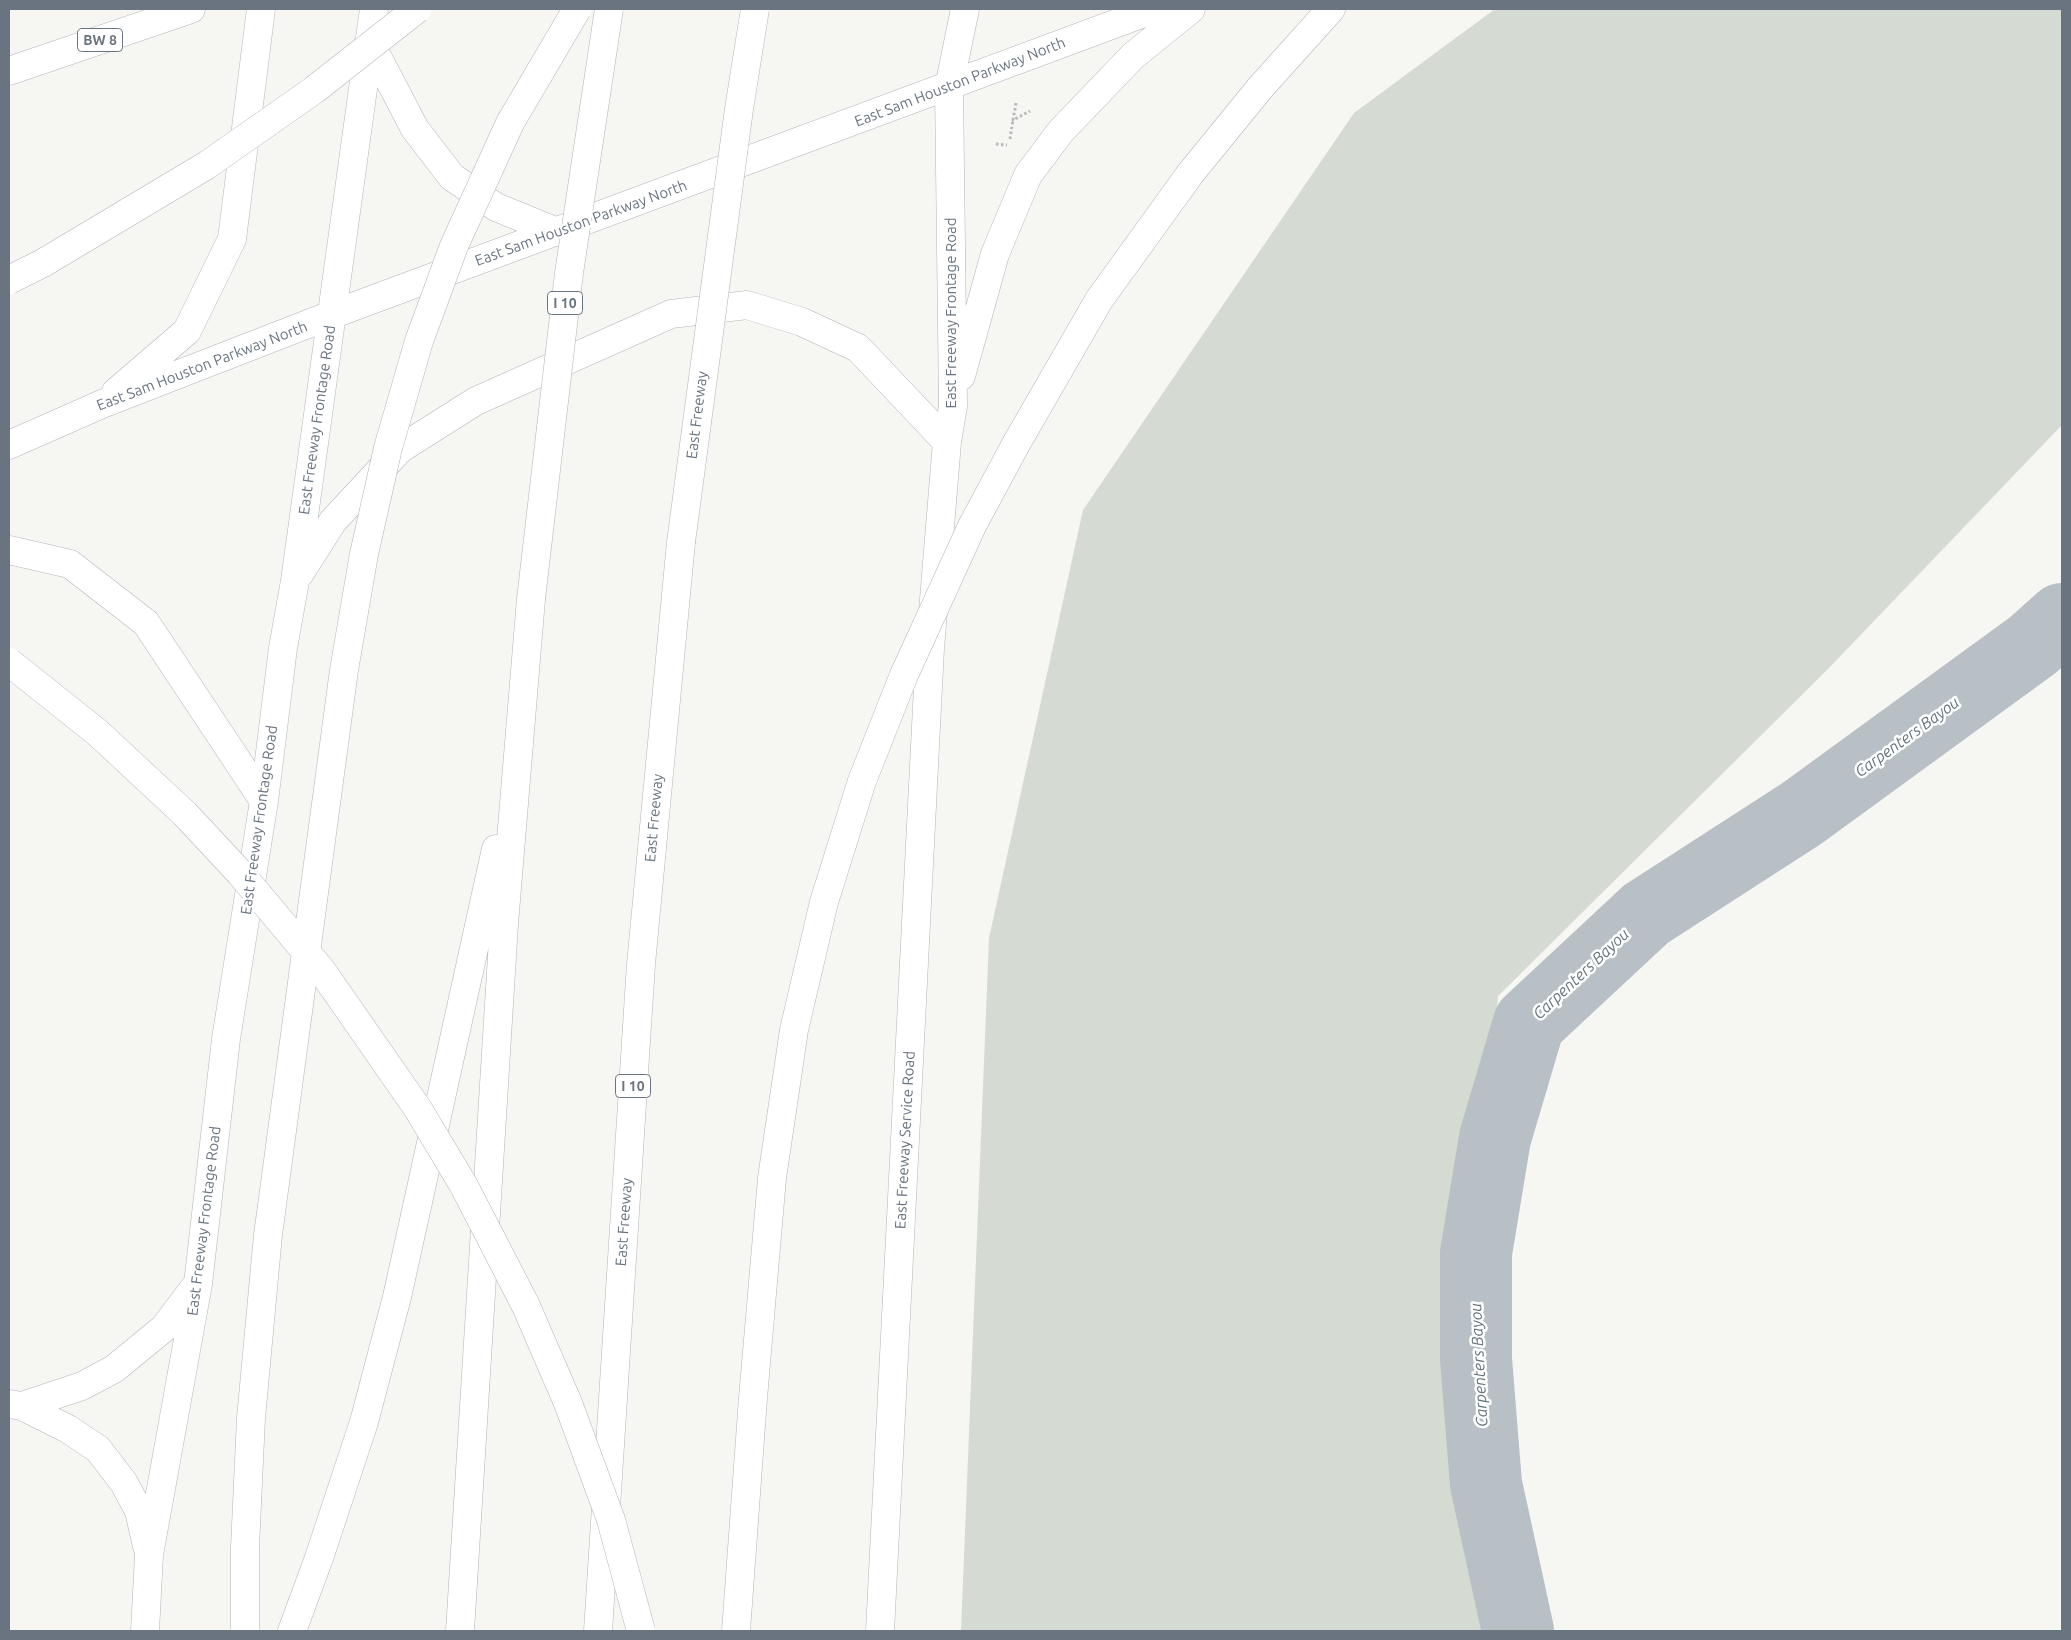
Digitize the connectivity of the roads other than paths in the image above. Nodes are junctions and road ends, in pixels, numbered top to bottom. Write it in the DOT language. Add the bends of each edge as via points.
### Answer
graph roads {
  1 [pos="191,9"];
  2 [pos="261,9"];
  3 [pos="374,9"];
  4 [pos="417,9"];
  5 [pos="576,9"];
  6 [pos="609,9"];
  7 [pos="755,9"];
  8 [pos="965,9"];
  9 [pos="1155,9"];
  10 [pos="1191,9"];
  11 [pos="1331,9"];
  12 [pos="369,41"];
  13 [pos="9,71"];
  14 [pos="949,87"];
  15 [pos="557,232"];
  16 [pos="9,280"];
  17 [pos="331,315"];
  18 [pos="102,404"];
  19 [pos="953,406"];
  20 [pos="947,442"];
  21 [pos="9,445"];
  22 [pos="9,550"];
  23 [pos="295,581"];
  24 [pos="930,648"];
  25 [pos="9,662"];
  26 [pos="518,752"];
  27 [pos="264,802"];
  28 [pos="198,1284"];
  29 [pos="15,1405"];
  30 [pos="149,1555"];
  31 [pos="145,1631"];
  32 [pos="245,1631"];
  33 [pos="292,1631"];
  34 [pos="460,1631"];
  35 [pos="598,1631"];
  36 [pos="642,1631"];
  37 [pos="736,1631"];
  38 [pos="880,1631"];
  1 -- 13 [label="main road, BW 8"];
  2 -- 18 [label="main road" via="232,239 187,331"];
  3 -- 12 [label="main road, East Freeway Frontage Road"];
  4 -- 16 [label="main road, bridge" via="314,90 207,165"];
  5 -- 32 [label="main road, bridge" via="510,123 454,246 419,341 364,554 340,699 268,1235 251,1418"];
  6 -- 26 [label="main road, I 10, bridge" via="569,273 531,599"];
  7 -- 35 [label="main road, East Freeway / I 10, bridge" via="681,542 641,964"];
  8 -- 14 [label="main road, East Freeway Frontage Road"];
  9 -- 14 [label="main road, East Sam Houston Parkway North"];
  10 -- 19 [label="main road" via="1127,63 1061,131 1028,175 995,254"];
  11 -- 37 [label="main road, bridge" via="1260,88 1196,167 1099,300 972,526 904,675 862,781 824,902 794,1030 788,1070 771,1187"];
  12 -- 15 [label="main road" via="415,129 452,176 496,207"];
  12 -- 17 [label="main road, East Freeway Frontage Road"];
  14 -- 15 [label="main road, East Sam Houston Parkway North"];
  14 -- 19 [label="main road, East Freeway Frontage Road"];
  15 -- 17 [label="main road, East Sam Houston Parkway North"];
  17 -- 18 [label="main road, East Sam Houston Parkway North"];
  17 -- 23 [label="main road, East Freeway Frontage Road"];
  18 -- 21 [label="main road, East Sam Houston Parkway North"];
  19 -- 20 [label="main road, East Freeway Frontage Road"];
  20 -- 23 [label="main road" via="858,348 802,322 747,305 671,314 476,401 400,449 333,521"];
  20 -- 24 [label="main road, East Freeway Frontage Road"];
  22 -- 27 [label="main road" via="70,564 146,623"];
  23 -- 27 [label="main road, East Freeway Frontage Road" via="282,648"];
  24 -- 38 [label="main road, East Freeway Service Road"];
  25 -- 36 [label="main road, bridge" via="98,733 185,814 240,873 322,972 418,1109 464,1186 526,1306 568,1403 611,1520"];
  26 -- 33 [label="main road" via="397,1297 364,1422"];
  26 -- 34 [label="main road, I 10"];
  27 -- 28 [label="main road, East Freeway Frontage Road" via="226,1039"];
  28 -- 29 [label="main road" via="164,1328 114,1370 82,1386"];
  28 -- 30 [label="main road, East Freeway Frontage Road"];
  29 -- 30 [label="main road" via="68,1429 98,1449 124,1483 139,1511"];
  30 -- 31 [label="main road, East Freeway Frontage Road"];
}
